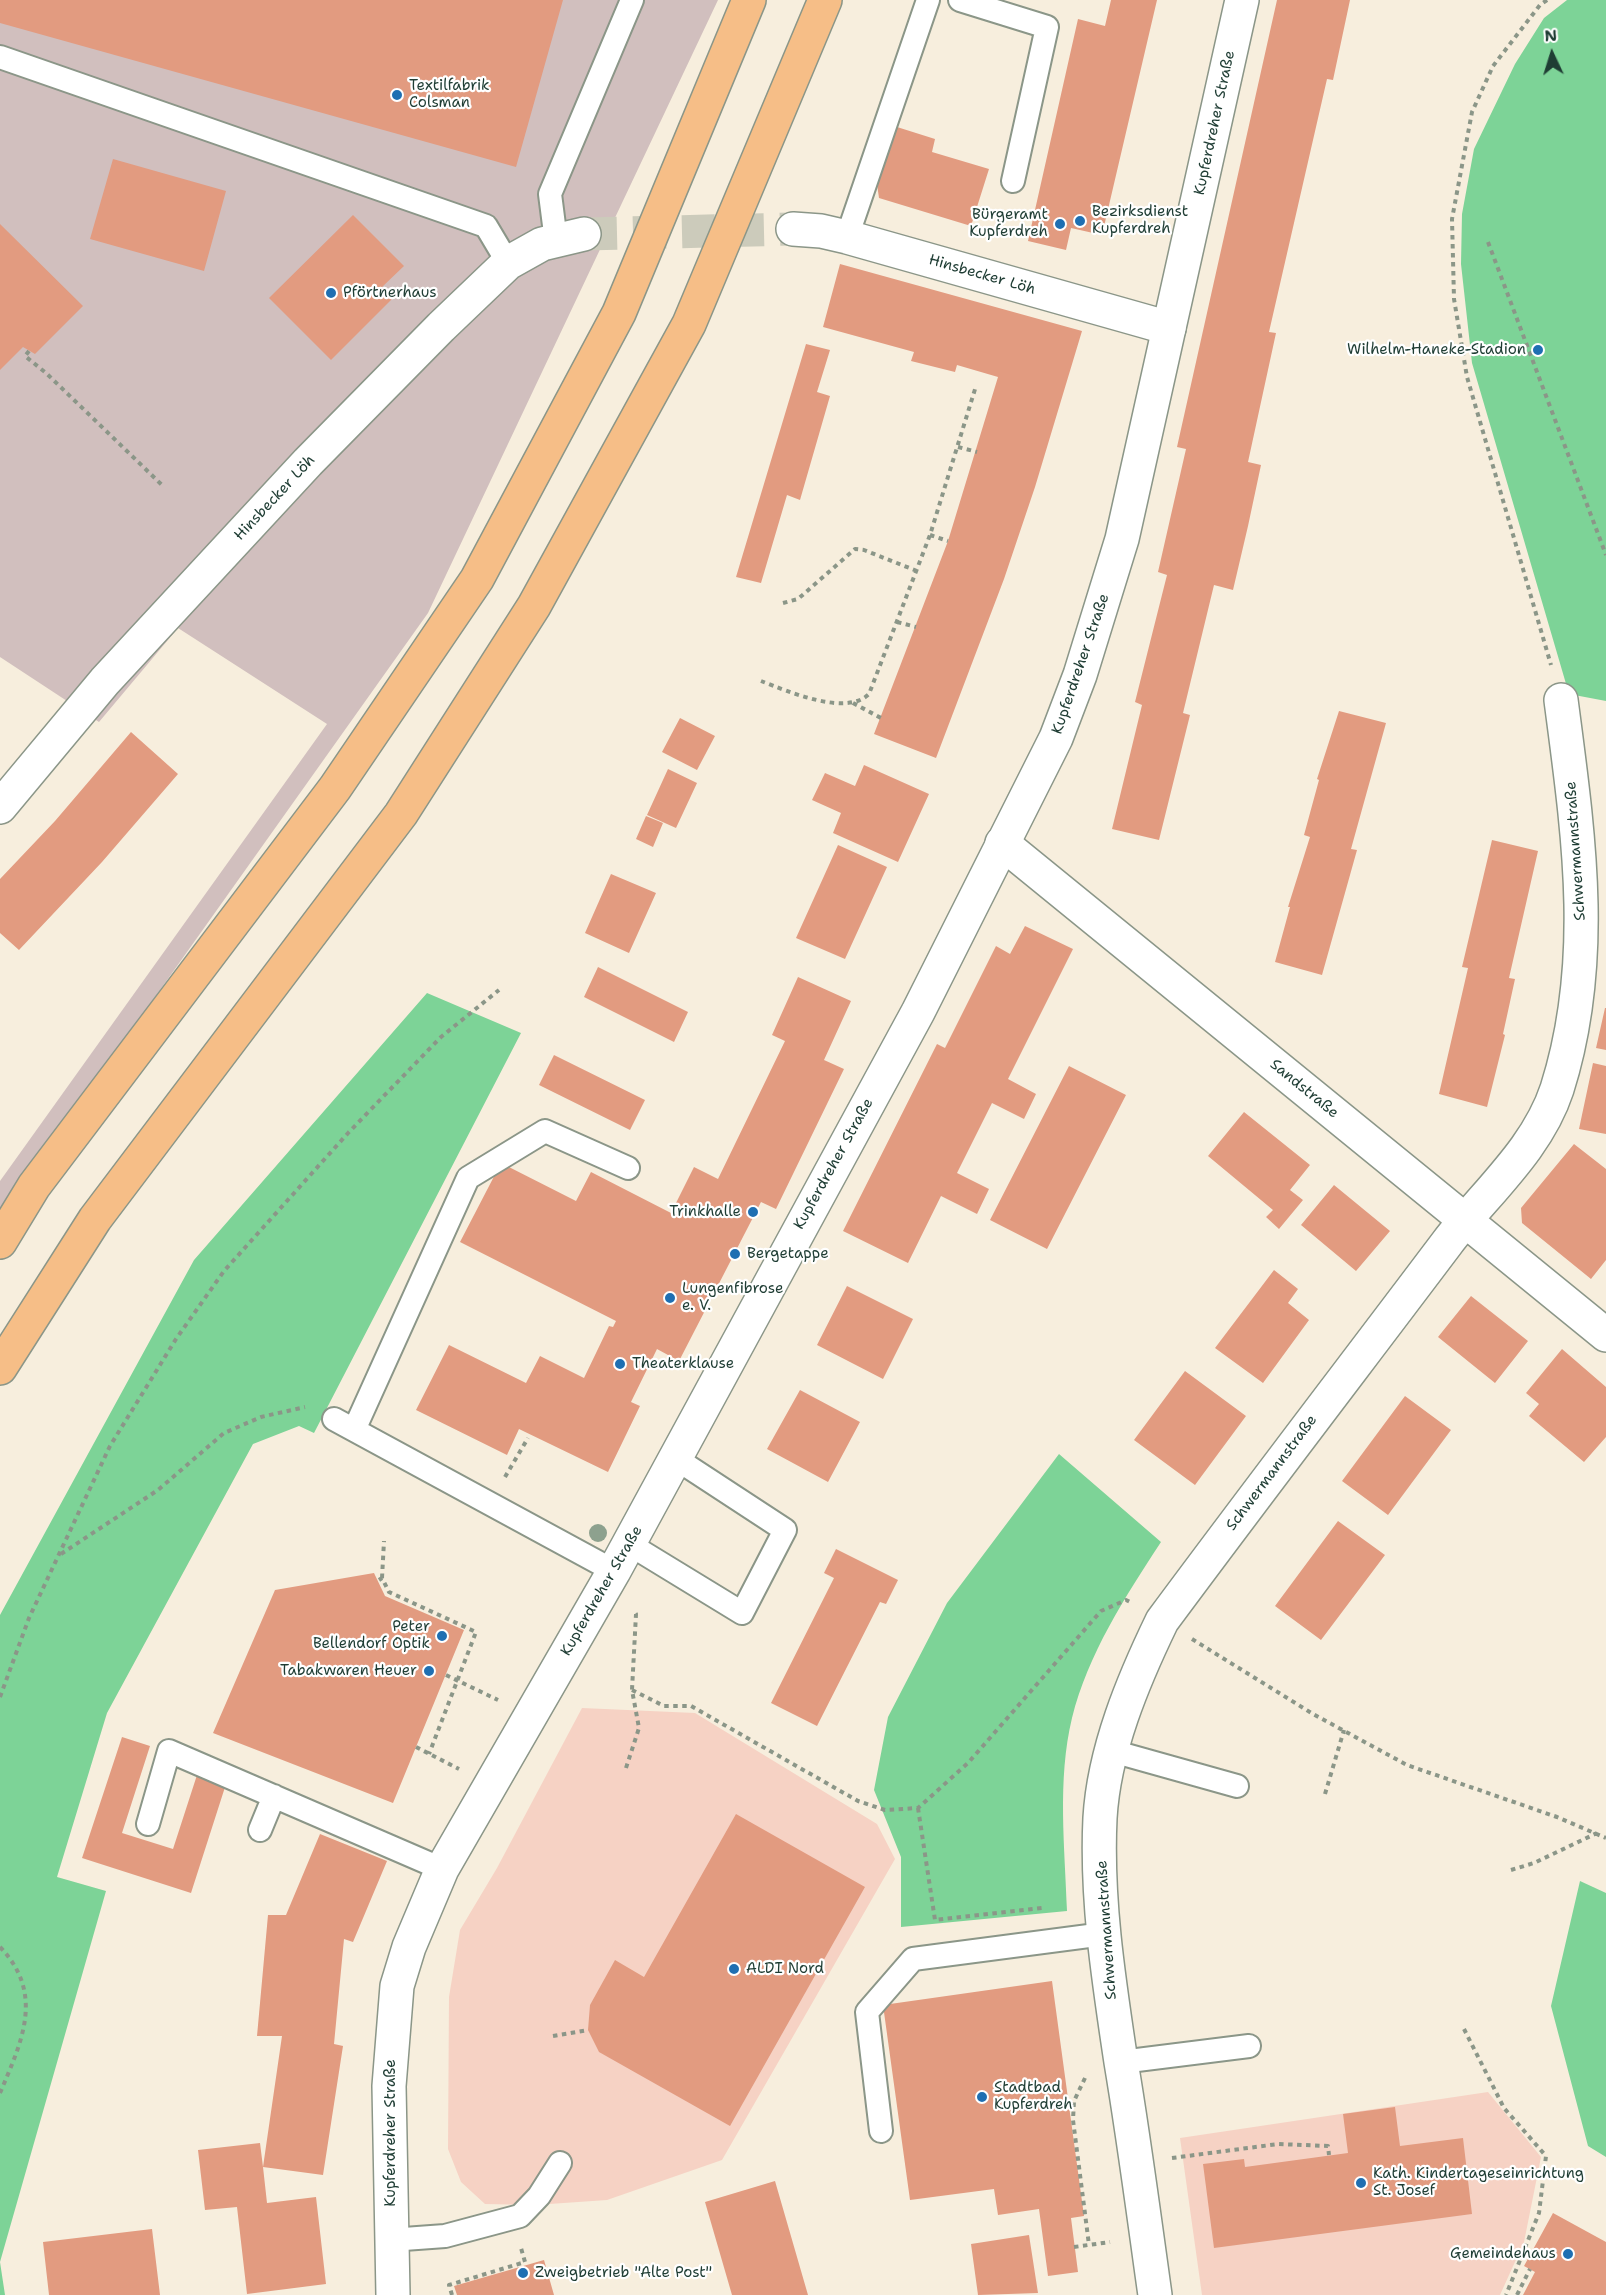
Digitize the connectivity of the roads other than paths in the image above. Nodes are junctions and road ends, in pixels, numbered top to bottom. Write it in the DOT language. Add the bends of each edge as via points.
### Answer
graph roads {
  1 [pos="632,0"];
  2 [pos="749,0"];
  3 [pos="825,0"];
  4 [pos="928,0"];
  5 [pos="960,0"];
  6 [pos="1242,0"];
  7 [pos="0,57"];
  8 [pos="1013,181"];
  9 [pos="793,229"];
  10 [pos="570,237"];
  11 [pos="847,237"];
  12 [pos="508,263"];
  13 [pos="1169,328"];
  14 [pos="1561,700"];
  15 [pos="0,807"];
  16 [pos="1002,843"];
  17 [pos="628,1168"];
  18 [pos="1465,1219"];
  19 [pos="0,1242"];
  20 [pos="1606,1335"];
  21 [pos="0,1368"];
  22 [pos="334,1419"];
  23 [pos="354,1430"];
  24 [pos="675,1458"];
  25 [pos="622,1557"];
  26 [pos="1112,1751"];
  27 [pos="1237,1786"];
  28 [pos="274,1796"];
  29 [pos="148,1824"];
  30 [pos="260,1830"];
  31 [pos="442,1869"];
  32 [pos="1104,1934"];
  33 [pos="1249,2046"];
  34 [pos="1120,2052"];
  35 [pos="880,2131"];
  36 [pos="560,2163"];
  37 [pos="390,2240"];
  38 [pos="393,2295"];
  39 [pos="1155,2295"];
  1 -- 10 [label="lane" via="550,194"];
  2 -- 19 [label="highway" via="619,313 477,579 334,788 34,1186"];
  3 -- 21 [label="highway" via="689,324 534,606 401,814 95,1219"];
  4 -- 11 [label="lane"];
  5 -- 8 [label="lane" via="1047,27"];
  6 -- 13 [label="street, Kupferdreher Straße"];
  7 -- 12 [label="lane" via="486,226"];
  9 -- 11 [label="street, Hinsbecker Löh"];
  10 -- 12 [label="street, Hinsbecker Löh" via="542,244"];
  11 -- 13 [label="street, Hinsbecker Löh"];
  12 -- 15 [label="street, Hinsbecker Löh" via="308,462 105,681"];
  13 -- 16 [label="street, Kupferdreher Straße" via="1122,539 1080,675 1056,738"];
  14 -- 18 [label="street, Schwermannstraße" via="1583,894 1574,1020 1556,1091 1527,1149"];
  16 -- 18 [label="street, Sandstraße"];
  16 -- 24 [label="street, Kupferdreher Straße" via="918,1012"];
  17 -- 23 [label="lane" via="545,1131 468,1178"];
  18 -- 20 [label="street, Sandstraße"];
  18 -- 26 [label="street, Schwermannstraße" via="1162,1621 1132,1682"];
  22 -- 23 [label="lane"];
  23 -- 25 [label="lane" via="489,1503"];
  24 -- 25 [label="street, Kupferdreher Straße"];
  24 -- 25 [label="lane" via="785,1530 742,1613"];
  25 -- 31 [label="street, Kupferdreher Straße"];
  26 -- 27 [label="lane"];
  26 -- 32 [label="street, Schwermannstraße" via="1100,1816"];
  28 -- 29 [label="lane" via="169,1751"];
  28 -- 30 [label="lane"];
  28 -- 31 [label="lane"];
  31 -- 37 [label="street, Kupferdreher Straße" via="396,1986 388,2086"];
  32 -- 34 [label="street, Schwermannstraße"];
  32 -- 35 [label="lane" via="913,1959 867,2012"];
  33 -- 34 [label="lane"];
  34 -- 39 [label="street, Schwermannstraße"];
  36 -- 37 [label="lane" via="539,2196 520,2216 446,2236"];
  37 -- 38 [label="street, Kupferdreher Straße"];
}
